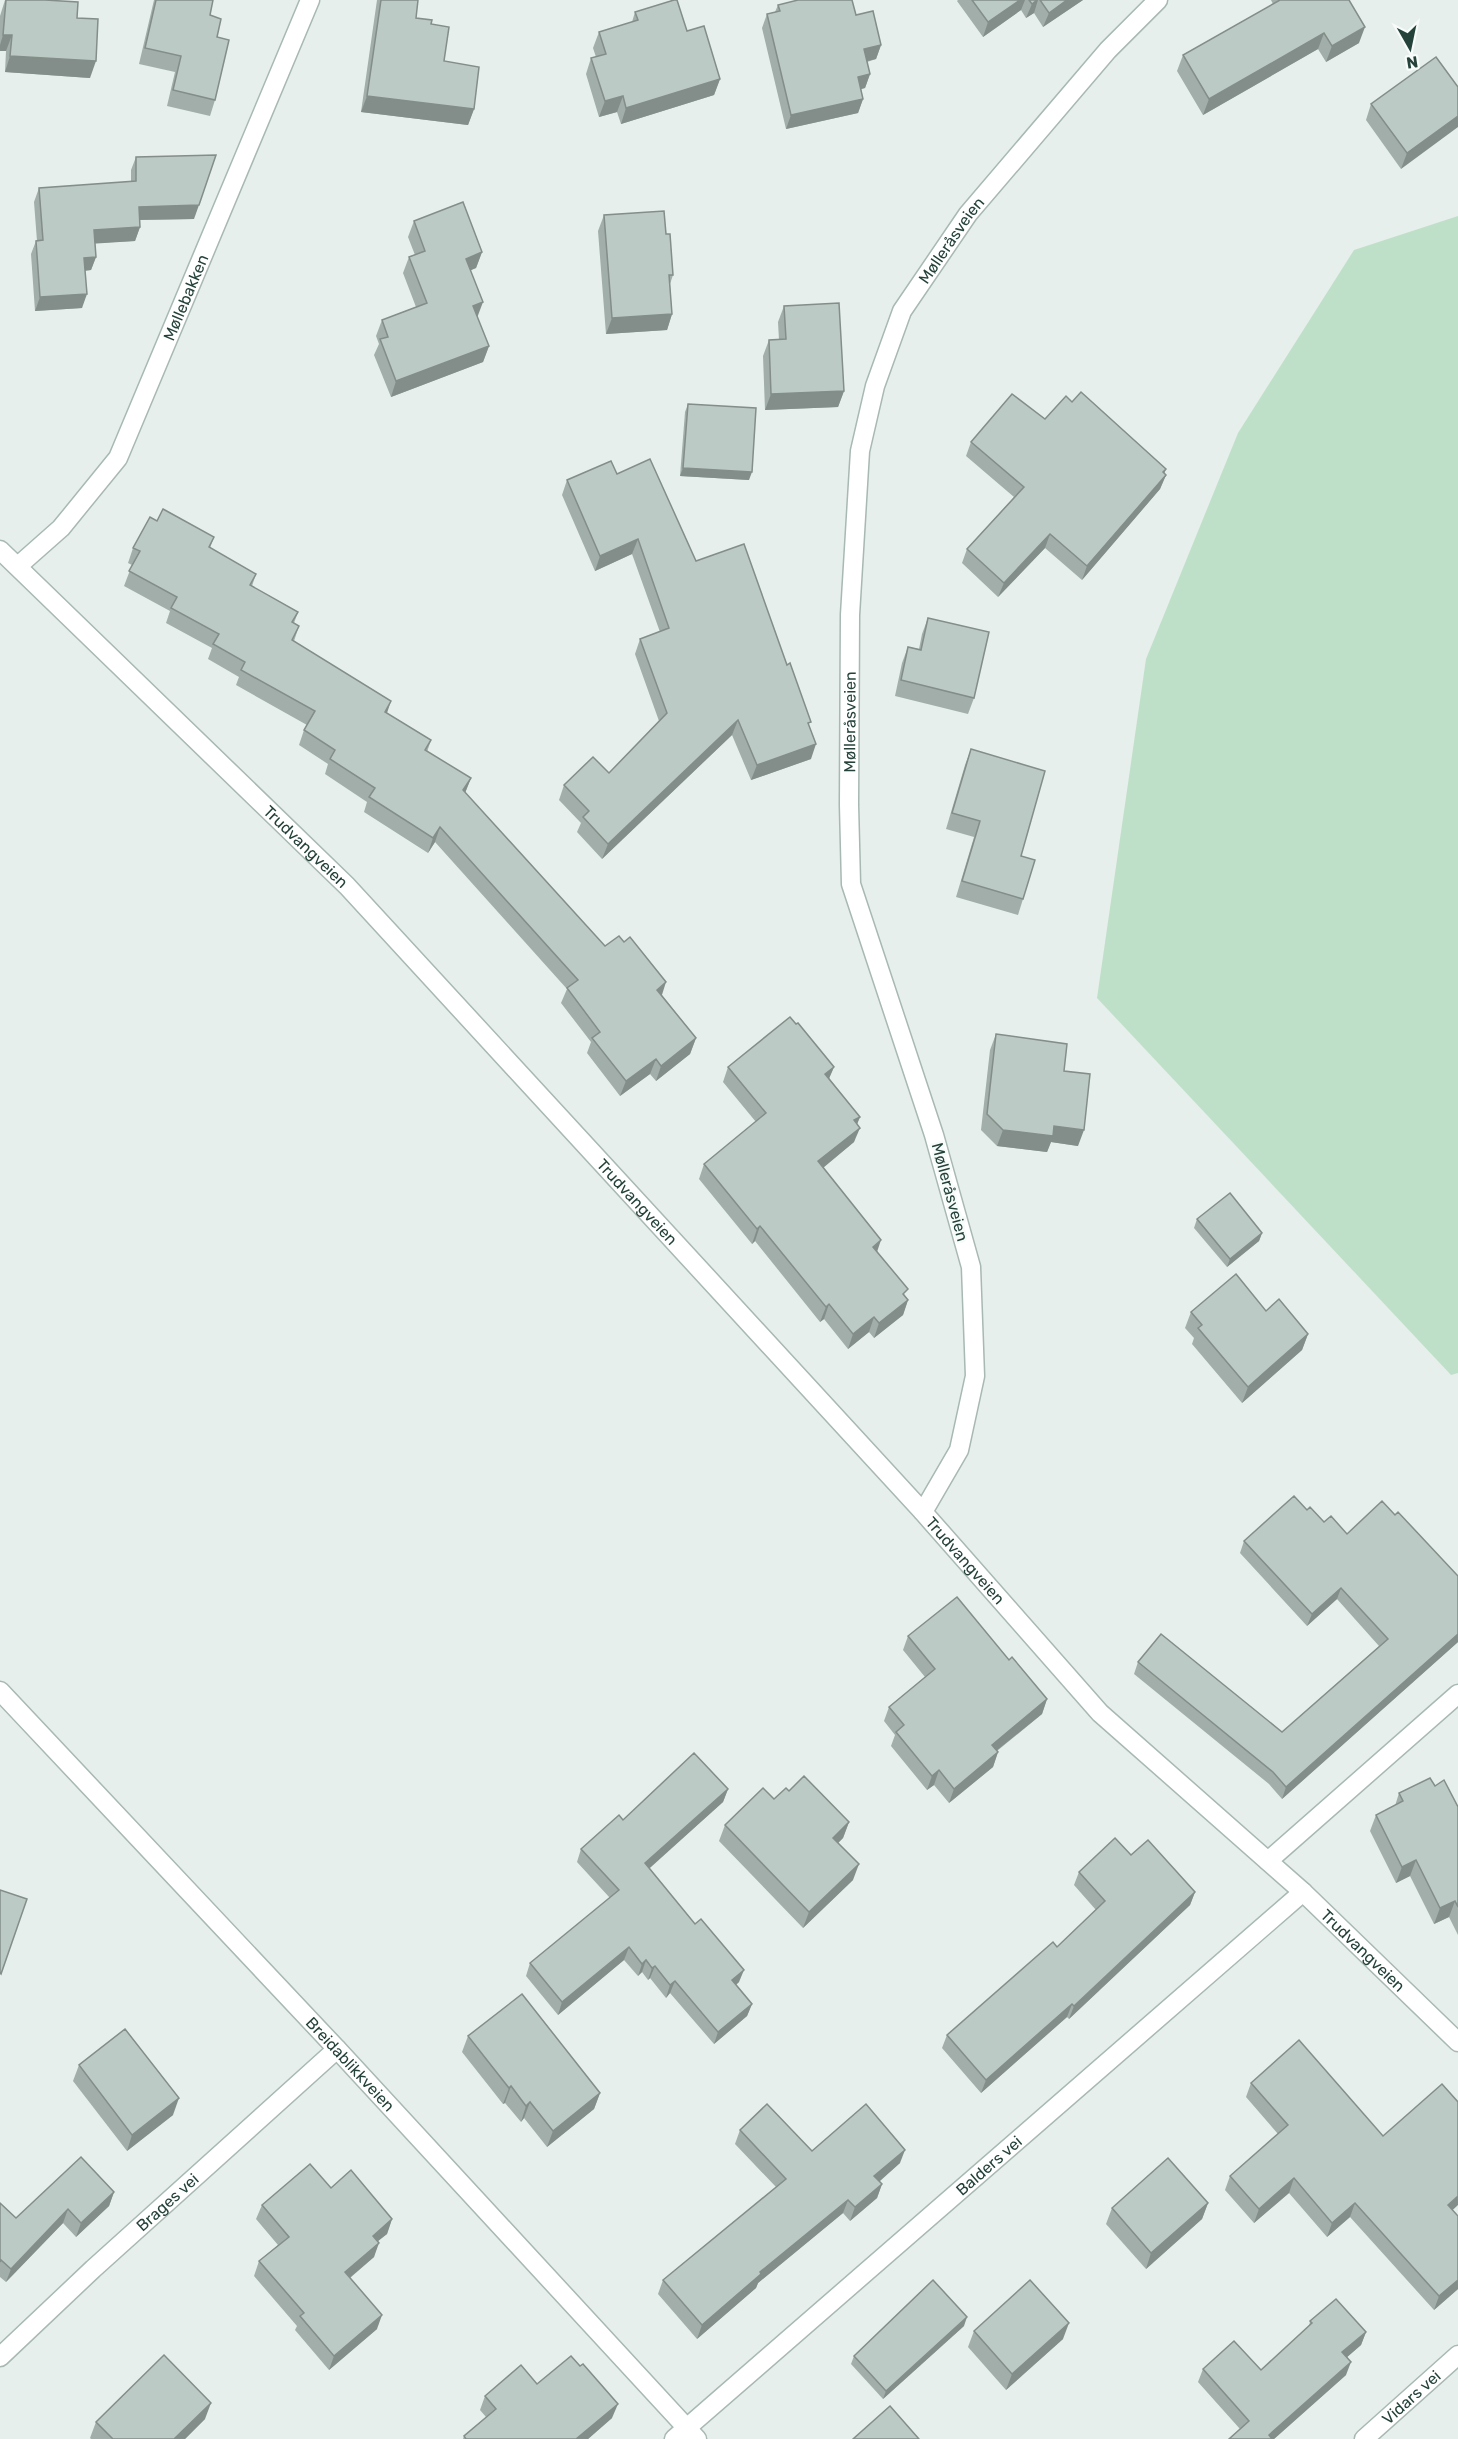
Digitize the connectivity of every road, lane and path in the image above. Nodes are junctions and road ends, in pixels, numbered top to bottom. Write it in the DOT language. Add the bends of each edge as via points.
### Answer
graph roads {
  1 [pos="310,0"];
  2 [pos="1158,0"];
  3 [pos="0,550"];
  4 [pos="18,566"];
  5 [pos="923,1512"];
  6 [pos="0,1691"];
  7 [pos="1458,1694"];
  8 [pos="1268,1861"];
  9 [pos="1303,1892"];
  10 [pos="1458,2042"];
  11 [pos="337,2049"];
  12 [pos="1458,2355"];
  13 [pos="0,2357"];
  14 [pos="686,2435"];
  15 [pos="1364,2439"];
  1 -- 4 [label="street, Møllebakken" via="118,458 61,528"];
  2 -- 5 [label="street, Mølleråsveien" via="1108,50 968,214 902,311 875,386 860,452 850,615 851,884 934,1135 971,1267 975,1376 958,1450"];
  3 -- 4 [label="street, Trudvangveien"];
  4 -- 5 [label="street, Trudvangveien" via="347,886"];
  5 -- 8 [label="street, Trudvangveien" via="1100,1713"];
  6 -- 11 [label="street, Breidablikkveien"];
  7 -- 8 [label="street"];
  8 -- 9 [label="street, Trudvangveien"];
  9 -- 10 [label="street, Trudvangveien"];
  9 -- 14 [label="street, Balders vei"];
  11 -- 13 [label="street, Brages vei"];
  11 -- 14 [label="street, Breidablikkveien"];
  12 -- 15 [label="street, Vidars vei"];
}
